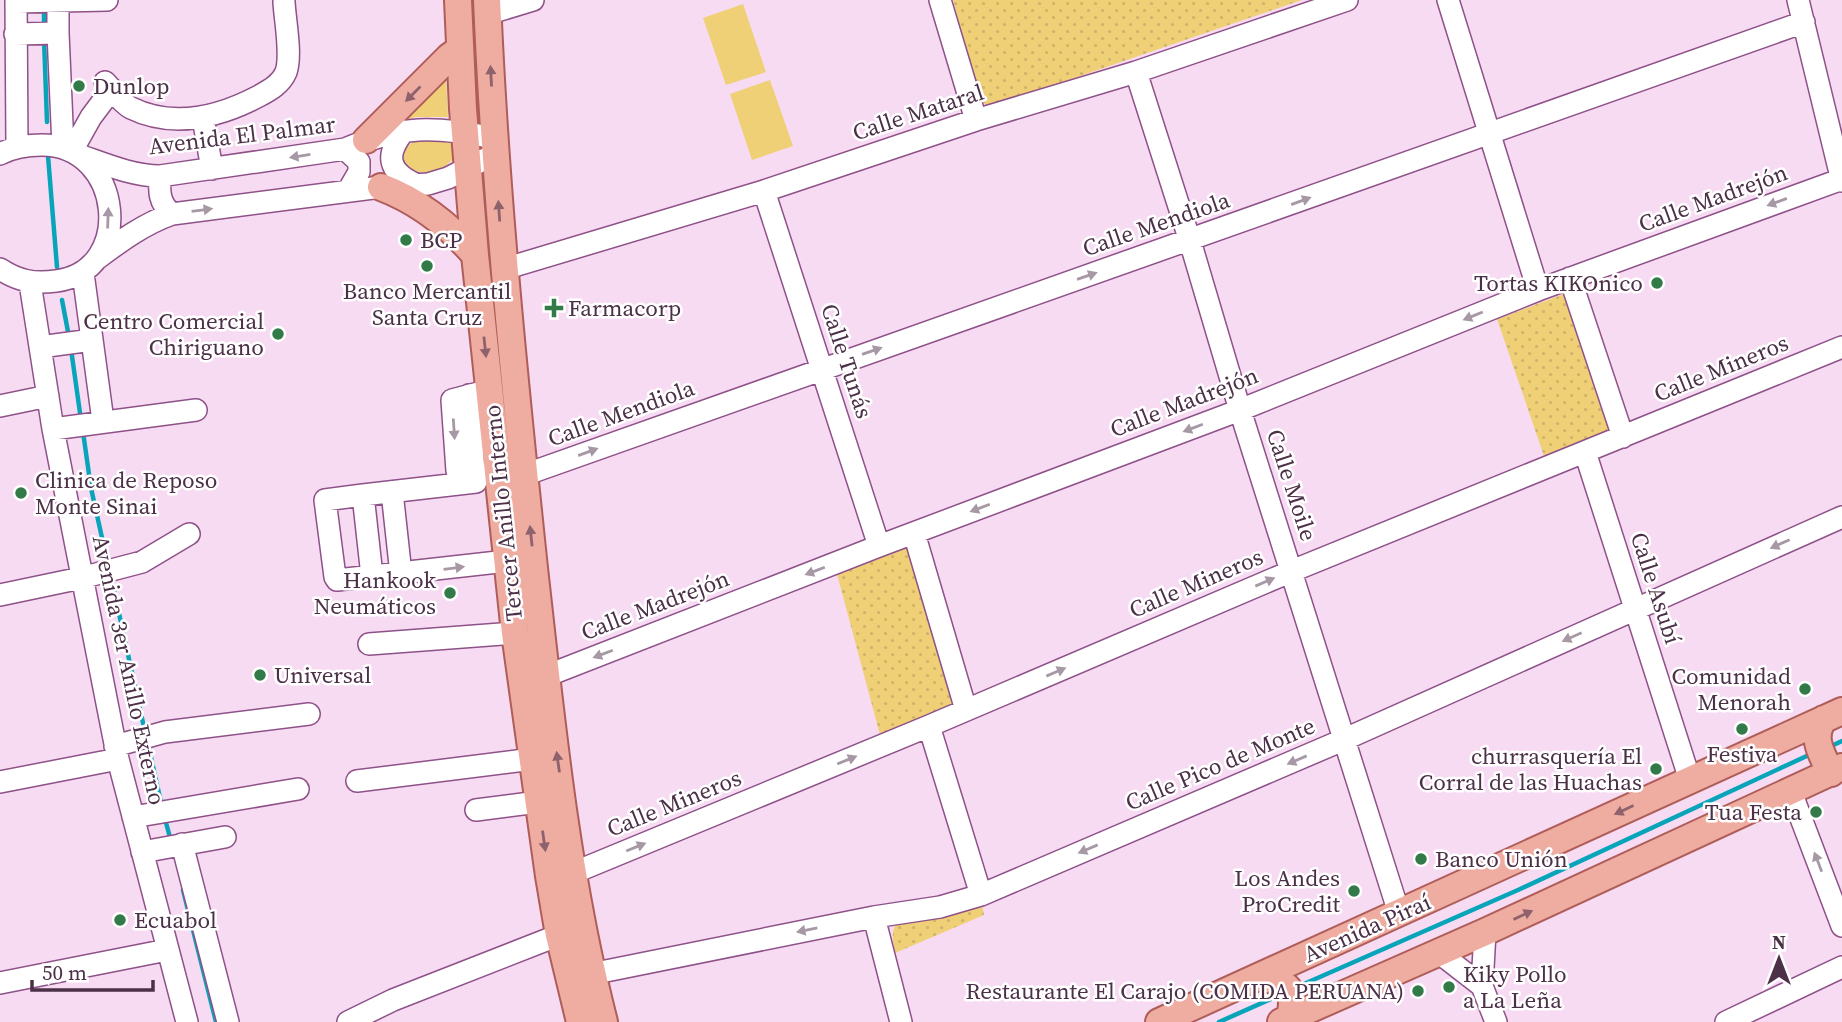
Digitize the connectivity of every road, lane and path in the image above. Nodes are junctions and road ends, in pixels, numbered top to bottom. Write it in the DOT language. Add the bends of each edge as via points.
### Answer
graph roads {
  1 [pos="107,0"];
  2 [pos="458,0"];
  3 [pos="533,0"];
  4 [pos="940,0"];
  5 [pos="1347,0"];
  6 [pos="1448,0"];
  7 [pos="1798,0"];
  8 [pos="19,1"];
  9 [pos="55,1"];
  10 [pos="284,2"];
  11 [pos="483,4"];
  12 [pos="1804,22"];
  13 [pos="39,34"];
  14 [pos="460,49"];
  15 [pos="1136,72"];
  16 [pos="203,118"];
  17 [pos="976,120"];
  18 [pos="404,131"];
  19 [pos="465,132"];
  20 [pos="1490,134"];
  21 [pos="356,145"];
  22 [pos="495,146"];
  23 [pos="8,151"];
  24 [pos="71,151"];
  25 [pos="468,168"];
  26 [pos="212,169"];
  27 [pos="160,176"];
  28 [pos="1842,180"];
  29 [pos="416,185"];
  30 [pos="381,187"];
  31 [pos="348,191"];
  32 [pos="764,191"];
  33 [pos="172,214"];
  34 [pos="1190,241"];
  35 [pos="475,255"];
  36 [pos="90,266"];
  37 [pos="0,269"];
  38 [pos="504,269"];
  39 [pos="1570,278"];
  40 [pos="30,283"];
  41 [pos="1538,290"];
  42 [pos="65,343"];
  43 [pos="1842,347"];
  44 [pos="821,369"];
  45 [pos="480,393"];
  46 [pos="48,396"];
  47 [pos="0,406"];
  48 [pos="196,410"];
  49 [pos="1240,410"];
  50 [pos="96,422"];
  51 [pos="58,428"];
  52 [pos="1623,437"];
  53 [pos="1585,452"];
  54 [pos="499,475"];
  55 [pos="392,492"];
  56 [pos="363,495"];
  57 [pos="1842,517"];
  58 [pos="914,533"];
  59 [pos="189,534"];
  60 [pos="879,546"];
  61 [pos="507,561"];
  62 [pos="1292,571"];
  63 [pos="401,574"];
  64 [pos="89,576"];
  65 [pos="372,576"];
  66 [pos="0,595"];
  67 [pos="1636,608"];
  68 [pos="515,633"];
  69 [pos="369,644"];
  70 [pos="546,676"];
  71 [pos="966,710"];
  72 [pos="309,714"];
  73 [pos="527,720"];
  74 [pos="929,726"];
  75 [pos="1343,740"];
  76 [pos="1830,746"];
  77 [pos="121,749"];
  78 [pos="533,759"];
  79 [pos="1690,780"];
  80 [pos="357,781"];
  81 [pos="0,782"];
  82 [pos="298,789"];
  83 [pos="1791,792"];
  84 [pos="538,802"];
  85 [pos="477,810"];
  86 [pos="141,816"];
  87 [pos="225,836"];
  88 [pos="165,848"];
  89 [pos="561,874"];
  90 [pos="981,895"];
  91 [pos="1399,913"];
  92 [pos="874,917"];
  93 [pos="1842,926"];
  94 [pos="570,930"];
  95 [pos="1485,932"];
  96 [pos="167,950"];
  97 [pos="1438,952"];
  98 [pos="1842,967"];
  99 [pos="1282,971"];
  100 [pos="592,974"];
  101 [pos="0,983"];
  102 [pos="1482,986"];
  103 [pos="1300,1009"];
  104 [pos="187,1022"];
  105 [pos="228,1022"];
  106 [pos="348,1022"];
  107 [pos="580,1022"];
  108 [pos="604,1022"];
  109 [pos="901,1022"];
  110 [pos="1159,1022"];
  111 [pos="1496,1022"];
  112 [pos="1726,1022"];
  1 -- 9 [label="street"];
  2 -- 14 [label="main road, Tercer Anillo Interno"];
  3 -- 11 [label="street"];
  4 -- 17 [label="street"];
  5 -- 15 [label="street, Calle Mataral"];
  6 -- 20 [label="street"];
  7 -- 12 [label="street"];
  8 -- 9 [label="street"];
  8 -- 13 [label="street"];
  9 -- 13 [label="street"];
  10 -- 16 [label="street" via="286,72 276,86"];
  22 -- 11 [label="main road, Tercer Anillo Interno, one-way"];
  12 -- 20 [label="street, Calle Mendiola"];
  12 -- 28 [label="street"];
  13 -- 23 [label="street"];
  13 -- 24 [label="street"];
  14 -- 19 [label="main road, Tercer Anillo Interno"];
  14 -- 21 [label="main road, one-way"];
  15 -- 17 [label="street, Calle Mataral"];
  15 -- 34 [label="street, Calle Moile"];
  16 -- 24 [label="street" via="162,119 129,107 108,85"];
  16 -- 26 [label="street"];
  17 -- 32 [label="street, Calle Mataral"];
  18 -- 19 [label="street, Avenida El Palmar"];
  18 -- 21 [label="street, Avenida El Palmar"];
  18 -- 29 [label="street" via="390,159 399,174"];
  19 -- 22 [label="street, Avenida El Palmar"];
  19 -- 25 [label="main road, Tercer Anillo Interno"];
  34 -- 20 [label="street, Calle Mendiola, one-way"];
  20 -- 41 [label="street"];
  21 -- 26 [label="street, Avenida El Palmar, one-way"];
  21 -- 31 [label="street" via="359,172"];
  22 -- 25 [label="street"];
  38 -- 22 [label="main road, Tercer Anillo Interno, one-way"];
  23 -- 24 [label="street, Avenida El Palmar" via="32,145"];
  24 -- 27 [label="street, Avenida El Palmar" via="128,171"];
  36 -- 24 [label="street, one-way" via="107,238 107,192 96,171"];
  25 -- 29 [label="street"];
  25 -- 35 [label="main road, Tercer Anillo Interno"];
  26 -- 27 [label="street, Avenida El Palmar"];
  27 -- 33 [label="street" via="161,201"];
  28 -- 39 [label="street, Calle Madrejón, one-way"];
  29 -- 30 [label="street"];
  30 -- 31 [label="street"];
  30 -- 35 [label="main road" via="421,206"];
  33 -- 31 [label="street, one-way"];
  32 -- 38 [label="street, Calle Mataral"];
  32 -- 44 [label="street, Calle Tunás"];
  33 -- 36 [label="street" via="129,234"];
  44 -- 34 [label="street, Calle Mendiola, one-way"];
  34 -- 49 [label="street, Calle Moile"];
  35 -- 45 [label="main road, Tercer Anillo Interno, one-way"];
  36 -- 40 [label="street" via="67,279"];
  36 -- 42 [label="street, Avenida 3er Anillo Externo"];
  37 -- 40 [label="street"];
  38 -- 54 [label="main road, Tercer Anillo Interno"];
  39 -- 41 [label="street, Calle Madrejón"];
  39 -- 52 [label="street"];
  40 -- 42 [label="street, Avenida 3er Anillo Externo"];
  41 -- 49 [label="street, Calle Madrejón, one-way"];
  42 -- 46 [label="street, Avenida 3er Anillo Externo"];
  42 -- 50 [label="street, Avenida 3er Anillo Externo"];
  43 -- 52 [label="street, Calle Mineros"];
  54 -- 44 [label="street, Calle Mendiola, one-way"];
  44 -- 60 [label="street, Calle Tunás"];
  45 -- 54 [label="main road, Tercer Anillo Interno"];
  45 -- 54 [label="street, one-way" via="452,402 457,473"];
  46 -- 47 [label="street"];
  46 -- 51 [label="street, Avenida 3er Anillo Externo"];
  48 -- 50 [label="street"];
  49 -- 58 [label="street, Calle Madrejón, one-way"];
  49 -- 62 [label="street, Calle Moile"];
  50 -- 51 [label="street"];
  51 -- 64 [label="street, Avenida 3er Anillo Externo"];
  52 -- 53 [label="street, Calle Mineros"];
  53 -- 62 [label="street, Calle Mineros"];
  53 -- 67 [label="street, Calle Asubí"];
  54 -- 55 [label="street, Calle Mendiola"];
  54 -- 61 [label="main road, Tercer Anillo Interno"];
  70 -- 54 [label="main road, Tercer Anillo Interno, one-way"];
  55 -- 56 [label="street, Calle Mendiola"];
  55 -- 63 [label="street"];
  56 -- 65 [label="street"];
  56 -- 65 [label="street, Calle Mendiola" via="325,501 335,579"];
  57 -- 67 [label="street, Calle Pico de Monte, one-way"];
  58 -- 60 [label="street, Calle Madrejón"];
  58 -- 71 [label="street"];
  59 -- 64 [label="street" via="142,562"];
  60 -- 70 [label="street, Calle Madrejón, one-way"];
  63 -- 61 [label="street, one-way"];
  61 -- 68 [label="main road, Tercer Anillo Interno"];
  71 -- 62 [label="street, Calle Mineros, one-way"];
  62 -- 75 [label="street, Calle Moile"];
  63 -- 65 [label="street"];
  64 -- 66 [label="street"];
  64 -- 77 [label="street, Avenida 3er Anillo Externo"];
  67 -- 75 [label="street, Calle Pico de Monte, one-way"];
  67 -- 79 [label="street, Calle Asubí"];
  68 -- 69 [label="street"];
  68 -- 70 [label="street" via="524,660"];
  68 -- 73 [label="main road, Tercer Anillo Interno"];
  70 -- 73 [label="street" via="531,695"];
  89 -- 70 [label="main road, Tercer Anillo Interno, one-way"];
  71 -- 74 [label="street, Calle Mineros"];
  72 -- 77 [label="street" via="155,735"];
  73 -- 78 [label="main road, Tercer Anillo Interno"];
  89 -- 74 [label="street, Calle Mineros, one-way"];
  74 -- 90 [label="street"];
  75 -- 90 [label="street, Calle Pico de Monte, one-way"];
  75 -- 91 [label="street, Calle Moile"];
  76 -- 79 [label="main road, Avenida Piraí"];
  76 -- 83 [label="main road, Avenida Piraí"];
  77 -- 81 [label="street"];
  77 -- 86 [label="street, Avenida 3er Anillo Externo"];
  78 -- 80 [label="street"];
  78 -- 84 [label="main road, Tercer Anillo Interno"];
  79 -- 91 [label="main road, Avenida Piraí, one-way"];
  82 -- 86 [label="street"];
  93 -- 83 [label="street, one-way"];
  95 -- 83 [label="main road, Avenida Piraí, one-way"];
  84 -- 85 [label="street"];
  84 -- 89 [label="main road, Tercer Anillo Interno, one-way"];
  86 -- 88 [label="street, Avenida 3er Anillo Externo"];
  87 -- 88 [label="street"];
  88 -- 96 [label="street, Avenida 3er Anillo Externo"];
  88 -- 105 [label="street"];
  89 -- 94 [label="main road, Tercer Anillo Interno"];
  90 -- 92 [label="street, Calle Pico de Monte"];
  91 -- 99 [label="main road, Avenida Piraí"];
  92 -- 100 [label="street, Calle Pico de Monte, one-way"];
  92 -- 109 [label="street"];
  94 -- 100 [label="main road, Tercer Anillo Interno"];
  94 -- 106 [label="street"];
  94 -- 107 [label="main road, Tercer Anillo Interno"];
  95 -- 97 [label="main road, Avenida Piraí"];
  95 -- 102 [label="street"];
  96 -- 101 [label="street"];
  96 -- 104 [label="street, Avenida 3er Anillo Externo"];
  97 -- 102 [label="street"];
  97 -- 103 [label="main road, Avenida Piraí"];
  98 -- 112 [label="street"];
  99 -- 103 [label="main road" via="1295,979 1303,995"];
  99 -- 110 [label="main road, Avenida Piraí"];
  100 -- 108 [label="main road, Tercer Anillo Interno"];
  102 -- 111 [label="street"];
}
